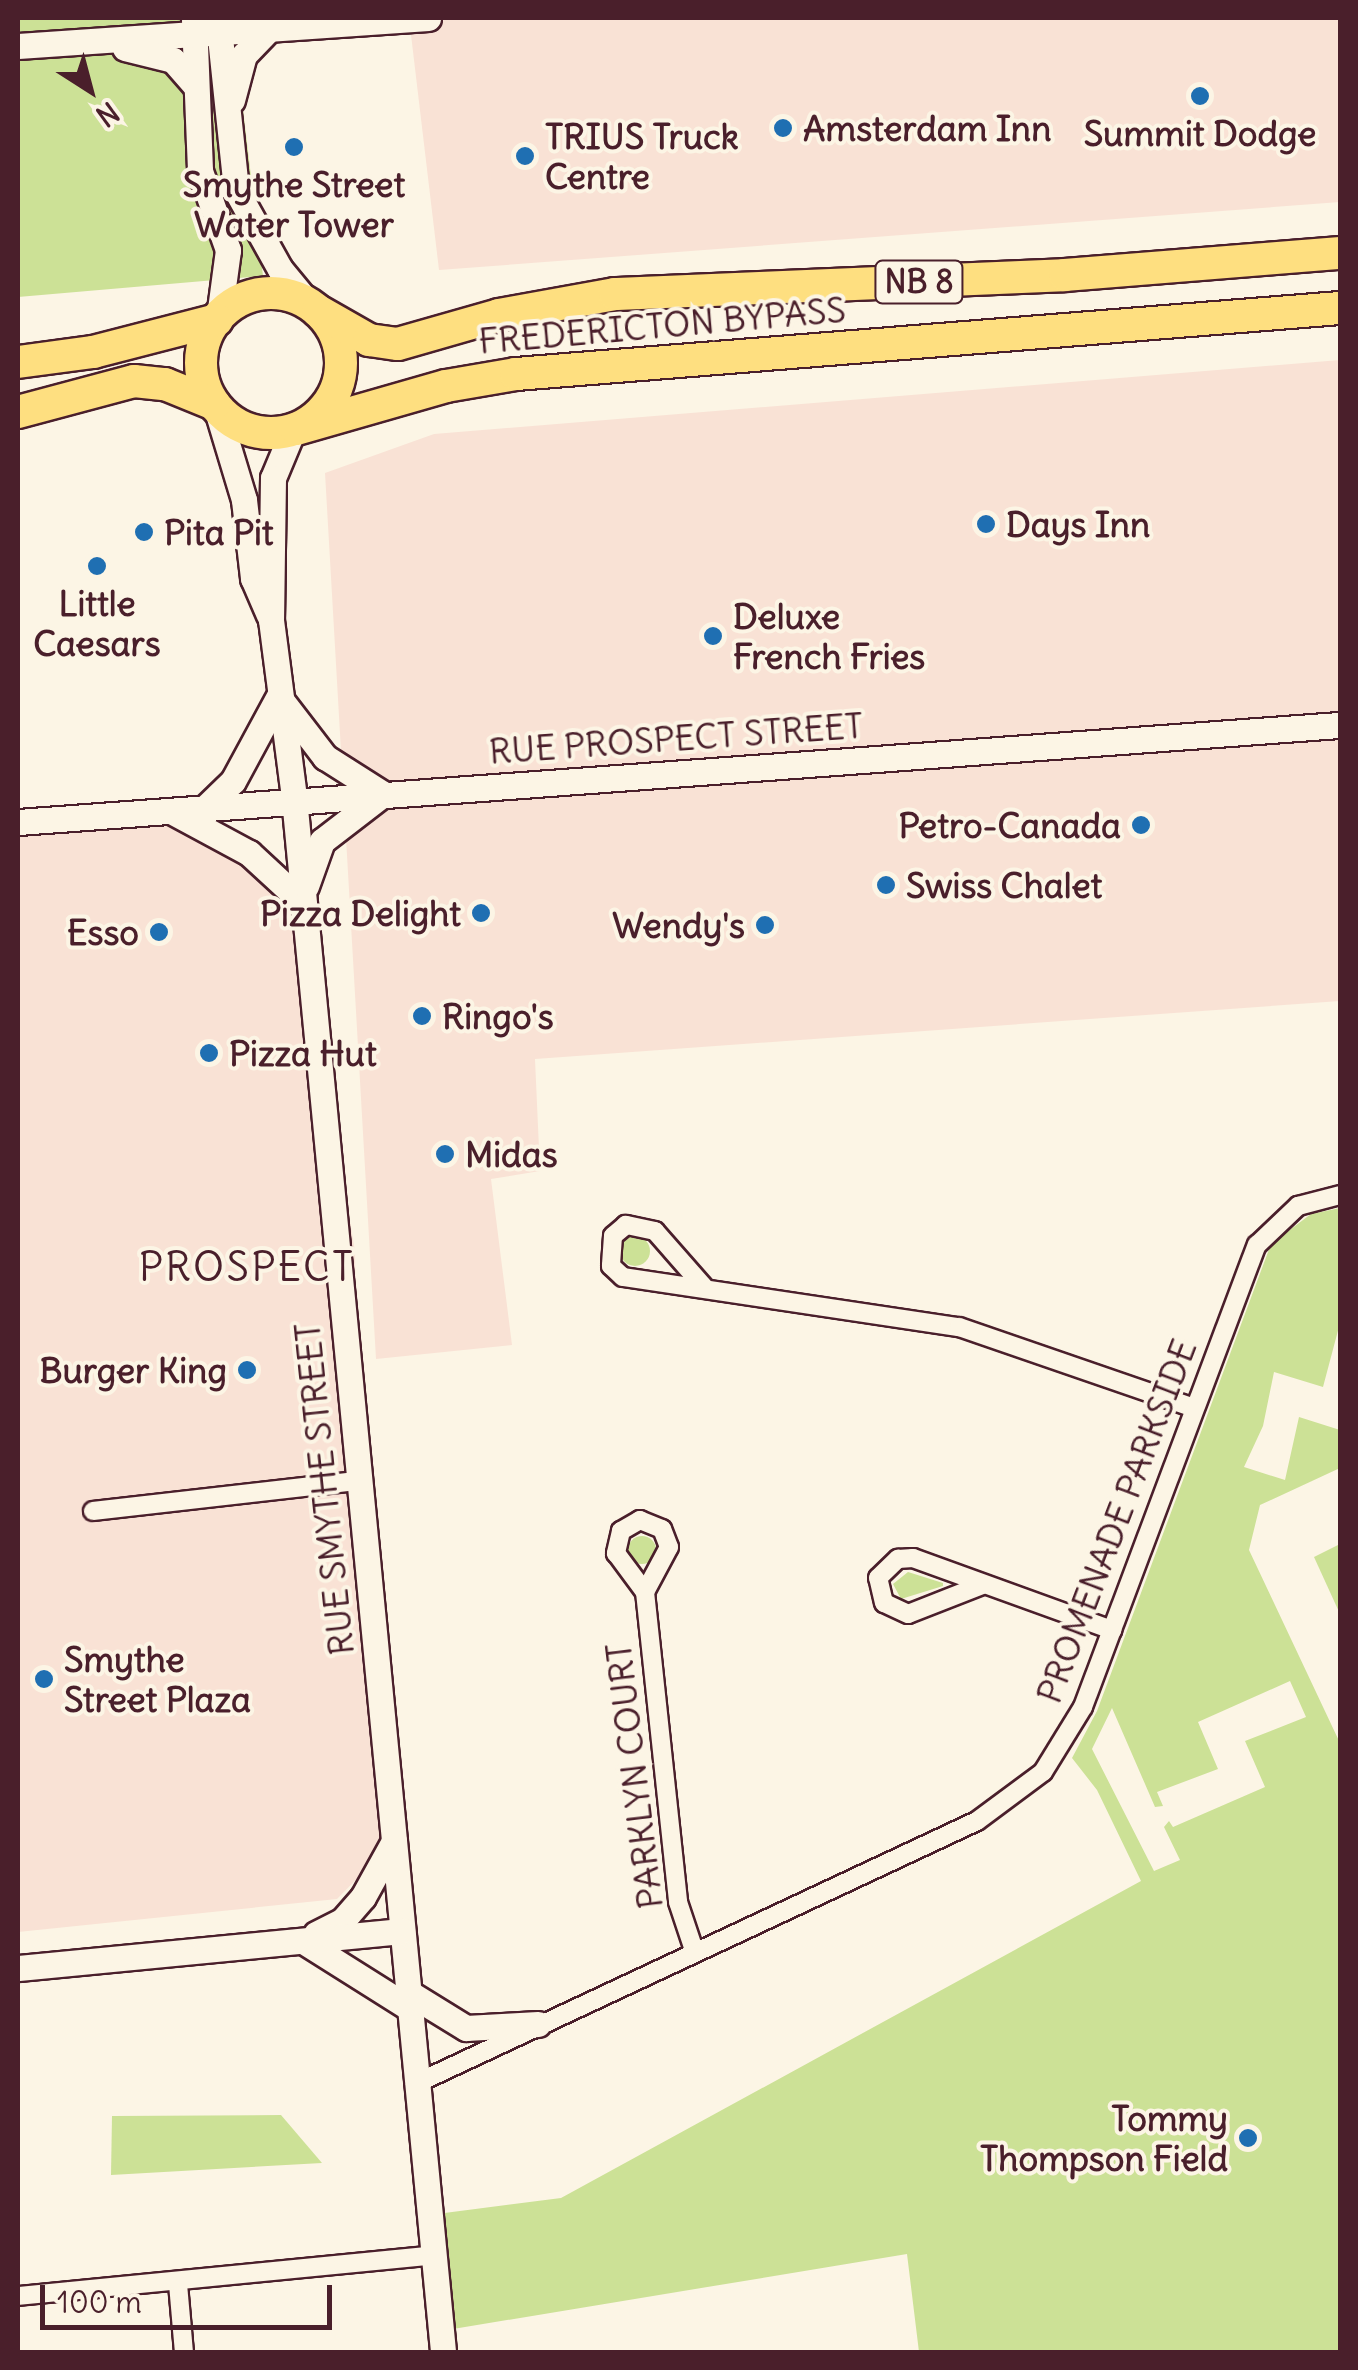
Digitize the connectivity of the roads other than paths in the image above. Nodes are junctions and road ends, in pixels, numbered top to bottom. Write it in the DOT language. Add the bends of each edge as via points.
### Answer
graph roads {
  1 [pos="428,18"];
  2 [pos="207,26"];
  3 [pos="269,28"];
  4 [pos="86,41"];
  5 [pos="18,46"];
  6 [pos="196,86"];
  7 [pos="226,130"];
  8 [pos="1340,253"];
  9 [pos="314,308"];
  10 [pos="1340,308"];
  11 [pos="218,319"];
  12 [pos="18,362"];
  13 [pos="215,405"];
  14 [pos="18,412"];
  15 [pos="295,429"];
  16 [pos="270,620"];
  17 [pos="279,696"];
  18 [pos="1340,725"];
  19 [pos="383,794"];
  20 [pos="294,798"];
  21 [pos="206,807"];
  22 [pos="171,811"];
  23 [pos="18,822"];
  24 [pos="302,901"];
  25 [pos="1340,1195"];
  26 [pos="704,1288"];
  27 [pos="1194,1408"];
  28 [pos="358,1482"];
  29 [pos="94,1511"];
  30 [pos="982,1585"];
  31 [pos="645,1592"];
  32 [pos="1112,1630"];
  33 [pos="394,1841"];
  34 [pos="402,1931"];
  35 [pos="303,1941"];
  36 [pos="694,1950"];
  37 [pos="18,1968"];
  38 [pos="410,2001"];
  39 [pos="538,2024"];
  40 [pos="415,2084"];
  41 [pos="433,2254"];
  42 [pos="178,2284"];
  43 [pos="18,2296"];
  44 [pos="184,2352"];
  45 [pos="443,2352"];
  1 -- 3 [label="main road"];
  2 -- 3 [label="main road"];
  2 -- 4 [label="main road"];
  2 -- 6 [label="main road"];
  2 -- 7 [label="main road"];
  3 -- 7 [label="main road" via="244,55"];
  4 -- 5 [label="main road"];
  4 -- 6 [label="main road" via="173,60"];
  6 -- 11 [label="main road" via="200,171 228,250"];
  7 -- 9 [label="main road" via="236,190 280,269"];
  8 -- 9 [label="highway, FREDERICTON BYPASS / NB 8" via="1065,275 615,294 398,344 369,340"];
  9 -- 11 [label="highway" via="270,293 250,297"];
  9 -- 15 [label="highway" via="337,339 339,383 329,404"];
  10 -- 15 [label="highway, FREDERICTON BYPASS / NB 8" via="516,374 446,386"];
  11 -- 12 [label="highway" via="52,360"];
  11 -- 13 [label="highway" via="201,362"];
  13 -- 14 [label="highway" via="165,384 134,381"];
  13 -- 15 [label="highway" via="250,430"];
  13 -- 16 [label="main road, RUE SMYTHE STREET" via="244,500 253,578"];
  15 -- 16 [label="main road, RUE SMYTHE STREET" via="272,489"];
  16 -- 17 [label="main road, RUE SMYTHE STREET"];
  17 -- 19 [label="main road" via="310,743"];
  17 -- 20 [label="main road, RUE SMYTHE STREET"];
  17 -- 21 [label="main road" via="233,781"];
  18 -- 19 [label="main road, RUE PROSPECT STREET"];
  19 -- 20 [label="main road, RUE PROSPECT STREET"];
  19 -- 24 [label="main road" via="322,840"];
  20 -- 21 [label="main road, RUE PROSPECT STREET"];
  20 -- 24 [label="main road, RUE SMYTHE STREET"];
  21 -- 22 [label="main road, RUE PROSPECT STREET"];
  22 -- 23 [label="main road, RUE PROSPECT STREET"];
  22 -- 24 [label="main road" via="249,853"];
  24 -- 28 [label="main road, RUE SMYTHE STREET"];
  25 -- 27 [label="street, PROMENADE PARKSIDE" via="1298,1206 1257,1245"];
  26 -- 26 [label="street" via="655,1231 626,1225 613,1236 611,1266 622,1277"];
  26 -- 27 [label="street" via="959,1327"];
  27 -- 32 [label="street, PROMENADE PARKSIDE"];
  28 -- 29 [label="street"];
  28 -- 33 [label="main road, RUE SMYTHE STREET"];
  30 -- 30 [label="street" via="913,1558 898,1558 878,1578 884,1603 908,1614"];
  30 -- 32 [label="street"];
  31 -- 36 [label="street, PARKLYN COURT" via="678,1902"];
  32 -- 36 [label="street, PROMENADE PARKSIDE" via="1068,1738 1009,1801"];
  33 -- 34 [label="main road, RUE SMYTHE STREET"];
  33 -- 35 [label="main road" via="343,1920"];
  34 -- 35 [label="main road"];
  34 -- 38 [label="main road, RUE SMYTHE STREET"];
  35 -- 37 [label="main road"];
  35 -- 38 [label="main road"];
  36 -- 39 [label="street, PROMENADE PARKSIDE"];
  38 -- 39 [label="main road" via="466,2028"];
  38 -- 40 [label="main road, RUE SMYTHE STREET"];
  39 -- 40 [label="street, PROMENADE PARKSIDE"];
  40 -- 41 [label="main road, RUE SMYTHE STREET"];
  41 -- 42 [label="street"];
  41 -- 45 [label="main road, RUE SMYTHE STREET"];
  42 -- 43 [label="street"];
  42 -- 44 [label="street"];
}
